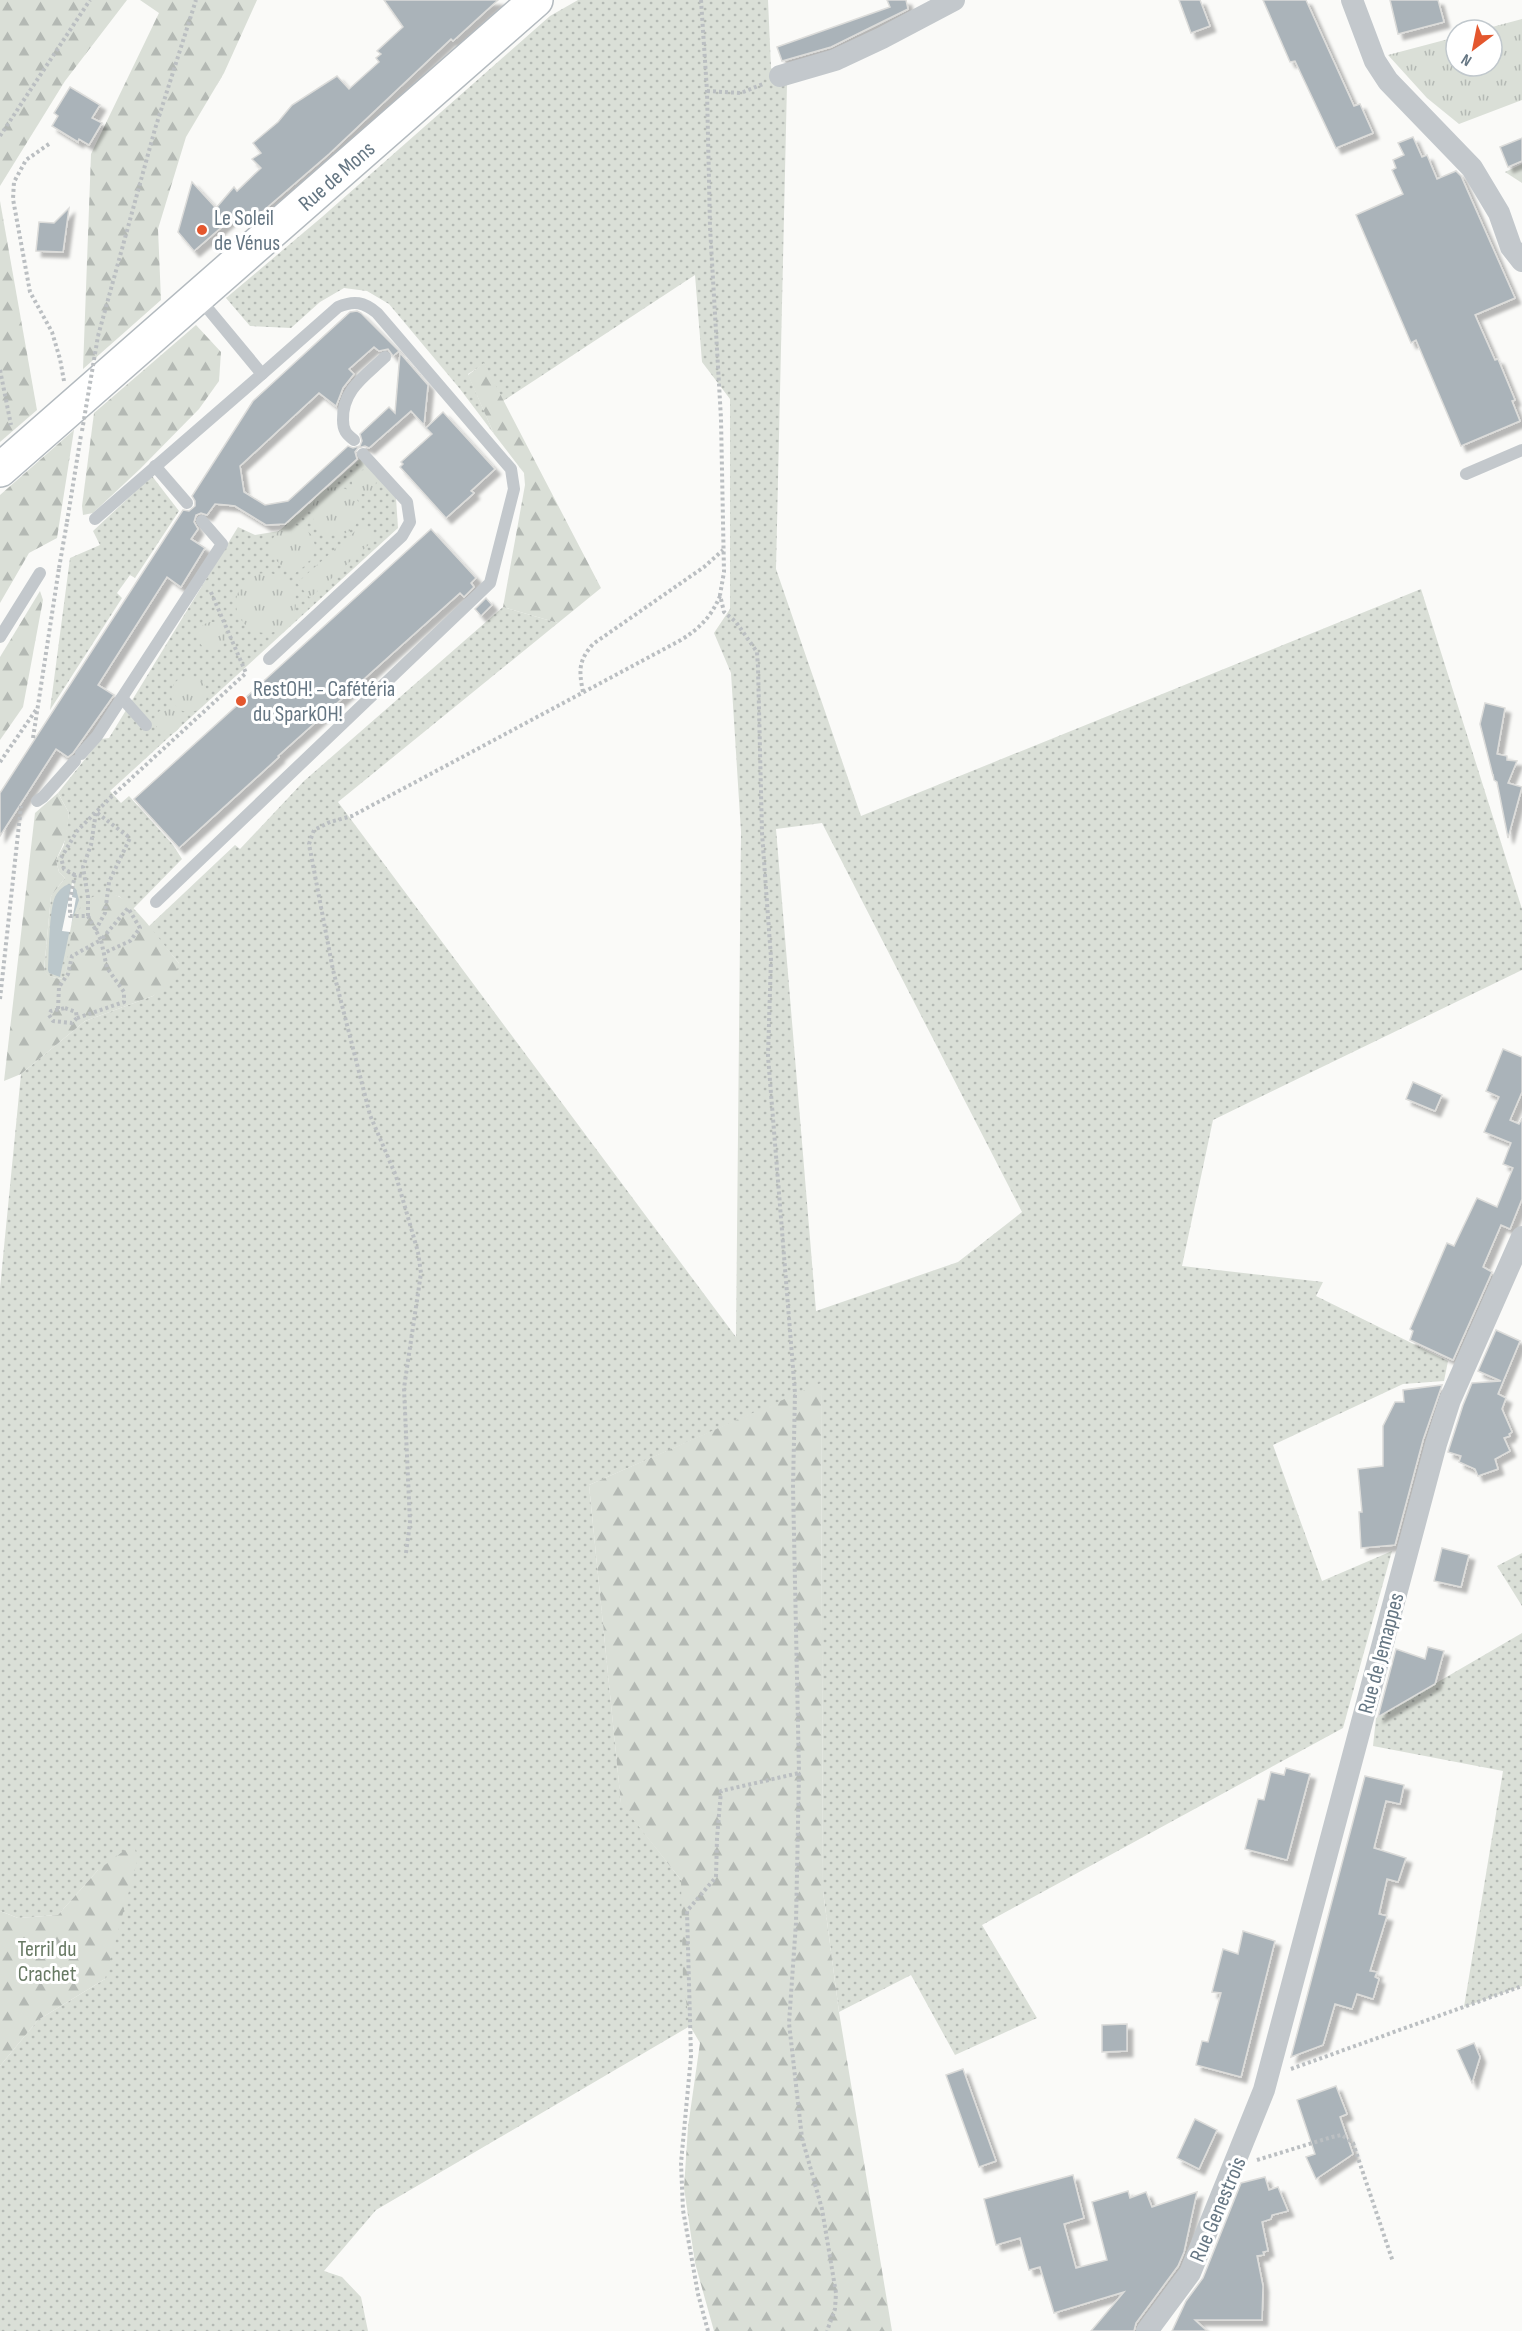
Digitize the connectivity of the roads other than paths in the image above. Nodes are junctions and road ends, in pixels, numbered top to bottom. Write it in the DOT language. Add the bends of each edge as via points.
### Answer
graph roads {
  1 [pos="536,0"];
  2 [pos="954,0"];
  3 [pos="1352,0"];
  4 [pos="780,76"];
  5 [pos="1522,261"];
  6 [pos="198,297"];
  7 [pos="385,357"];
  8 [pos="262,374"];
  9 [pos="354,440"];
  10 [pos="1522,450"];
  11 [pos="363,454"];
  12 [pos="8,463"];
  13 [pos="156,466"];
  14 [pos="1466,474"];
  15 [pos="188,504"];
  16 [pos="95,519"];
  17 [pos="202,521"];
  18 [pos="39,573"];
  19 [pos="0,637"];
  20 [pos="269,659"];
  21 [pos="122,698"];
  22 [pos="146,725"];
  23 [pos="37,801"];
  24 [pos="156,902"];
  25 [pos="1522,1238"];
  26 [pos="1267,2078"];
  27 [pos="1147,2331"];
  1 -- 6 [label="main road, Rue de Mons"];
  2 -- 4 [label="street" via="835,60"];
  3 -- 5 [label="street" via="1375,61 1388,81 1472,168"];
  6 -- 8 [label="lane"];
  6 -- 12 [label="main road, Rue de Mons" via="75,420"];
  7 -- 9 [label="lane" via="346,399 344,430"];
  8 -- 13 [label="lane"];
  8 -- 24 [label="lane" via="338,307 350,302 366,304 512,469 514,489 490,583"];
  10 -- 14 [label="lane"];
  11 -- 20 [label="lane" via="407,502 410,522 402,536"];
  13 -- 15 [label="lane"];
  13 -- 16 [label="lane"];
  17 -- 21 [label="lane" via="222,543"];
  18 -- 19 [label="lane"];
  21 -- 22 [label="lane"];
  21 -- 23 [label="lane" via="97,736"];
  25 -- 26 [label="street, Rue de Jemappes" via="1450,1400 1436,1444"];
  26 -- 27 [label="street, Rue Genestrois" via="1190,2273"];
}
